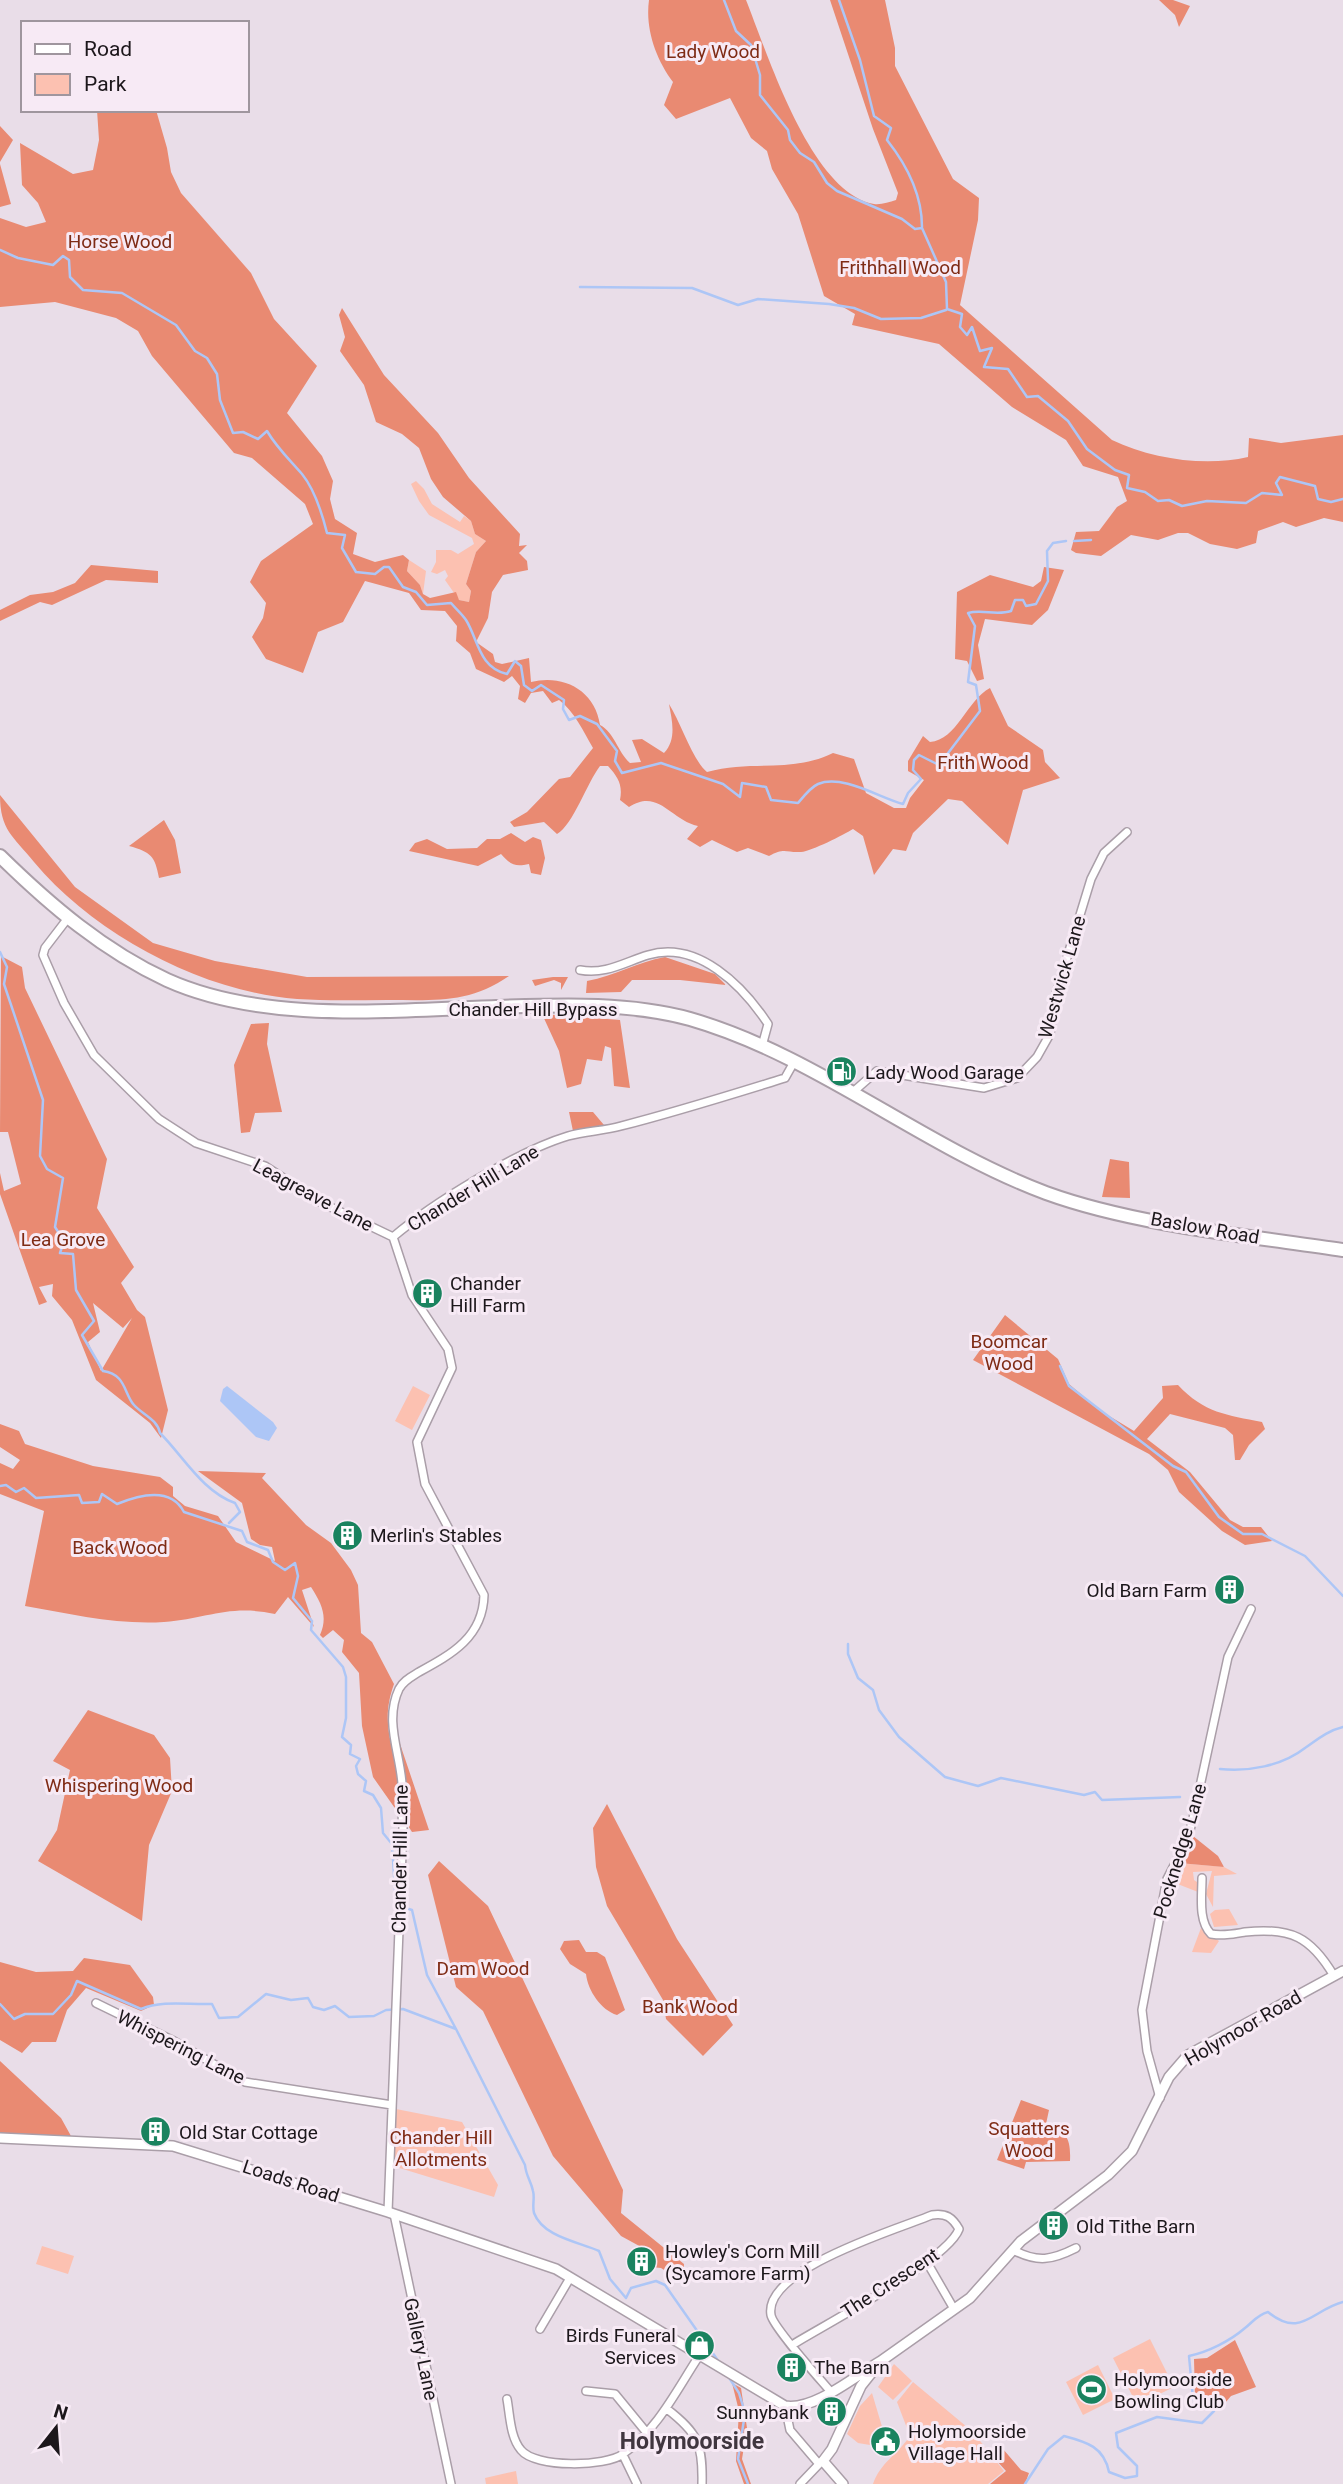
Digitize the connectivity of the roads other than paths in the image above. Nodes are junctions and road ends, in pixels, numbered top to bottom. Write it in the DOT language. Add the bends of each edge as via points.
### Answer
graph roads {
  1 [pos="1127,832"];
  2 [pos="0,856"];
  3 [pos="68,918"];
  4 [pos="580,970"];
  5 [pos="762,1046"];
  6 [pos="794,1062"];
  7 [pos="853,1093"];
  8 [pos="1068,1200"];
  9 [pos="393,1237"];
  10 [pos="1343,1250"];
  11 [pos="1251,1609"];
  12 [pos="1202,1878"];
  13 [pos="1338,1974"];
  14 [pos="96,2003"];
  15 [pos="1160,2098"];
  16 [pos="392,2105"];
  17 [pos="0,2138"];
  18 [pos="391,2213"];
  19 [pos="1076,2248"];
  20 [pos="1013,2250"];
  21 [pos="928,2264"];
  22 [pos="570,2278"];
  23 [pos="954,2309"];
  24 [pos="540,2329"];
  25 [pos="792,2345"];
  26 [pos="699,2356"];
  27 [pos="881,2361"];
  28 [pos="586,2389"];
  29 [pos="830,2391"];
  30 [pos="507,2399"];
  31 [pos="785,2406"];
  32 [pos="667,2409"];
  33 [pos="647,2432"];
  34 [pos="622,2455"];
  35 [pos="821,2462"];
  36 [pos="711,2481"];
  37 [pos="702,2482"];
  38 [pos="451,2484"];
  39 [pos="637,2484"];
  40 [pos="800,2484"];
  41 [pos="844,2484"];
  1 -- 7 [label="street, Westwick Lane" via="1104,853 1091,878 1054,1000 1050,1034 1017,1078 984,1088 877,1071"];
  2 -- 3 [label="highway, Chander Hill Bypass"];
  3 -- 5 [label="highway, Chander Hill Bypass" via="168,980 268,1006 646,1010 722,1029"];
  3 -- 9 [label="street, Leagreave Lane" via="43,955 93,1055 159,1119 196,1143 265,1166 320,1202"];
  4 -- 5 [label="street" via="613,968 659,952 695,957 719,971 760,1013 768,1024"];
  5 -- 6 [label="highway, Chander Hill Bypass"];
  6 -- 7 [label="highway, Chander Hill Bypass"];
  6 -- 9 [label="street, Chander Hill Lane" via="785,1078 542,1146 410,1222"];
  7 -- 8 [label="highway, Chander Hill Bypass" via="1013,1179"];
  8 -- 10 [label="highway, Baslow Road" via="1185,1226"];
  9 -- 16 [label="street, Chander Hill Lane" via="412,1295 448,1349 452,1368 417,1442 425,1484 484,1595 483,1615 474,1632 447,1657 404,1682 393,1706 392,1728 402,1783"];
  11 -- 15 [label="street, Pocknedge Lane" via="1228,1657 1188,1838 1172,1867 1162,1901 1142,2010"];
  12 -- 13 [label="street" via="1202,1917 1212,1934 1265,1932 1299,1938 1314,1946"];
  13 -- 15 [label="street, Holymoor Road" via="1188,2055 1169,2077"];
  14 -- 16 [label="street, Whispering Lane" via="245,2082"];
  15 -- 20 [label="street, Holymoor Road" via="1132,2151"];
  16 -- 18 [label="street, Chander Hill Lane"];
  17 -- 18 [label="street, Loads Road" via="173,2146"];
  18 -- 22 [label="street, Loads Road" via="556,2269"];
  18 -- 38 [label="street, Gallery Lane"];
  19 -- 20 [label="street" via="1051,2260 1028,2258"];
  20 -- 23 [label="street, Holymoor Road" via="970,2298"];
  21 -- 23 [label="street"];
  21 -- 25 [label="street, The Crescent"];
  21 -- 25 [label="street, The Crescent" via="959,2229 944,2214 821,2260 779,2289 770,2307 771,2319"];
  22 -- 24 [label="street"];
  22 -- 26 [label="street, Loads Road"];
  23 -- 27 [label="street, Holymoor Road"];
  25 -- 29 [label="street"];
  26 -- 31 [label="street, Loads Road"];
  26 -- 32 [label="street"];
  27 -- 29 [label="street"];
  27 -- 35 [label="street, Holymoor Road" via="860,2386 832,2449"];
  28 -- 33 [label="street" via="615,2394"];
  29 -- 31 [label="street" via="799,2408"];
  30 -- 34 [label="street" via="514,2440 522,2453 549,2463 609,2461"];
  31 -- 35 [label="street" via="790,2430"];
  32 -- 33 [label="street"];
  32 -- 37 [label="street" via="693,2432 701,2448"];
  33 -- 34 [label="street"];
  34 -- 39 [label="street"];
  35 -- 40 [label="street"];
  35 -- 41 [label="street"];
  36 -- 37 [label="street"];
}
